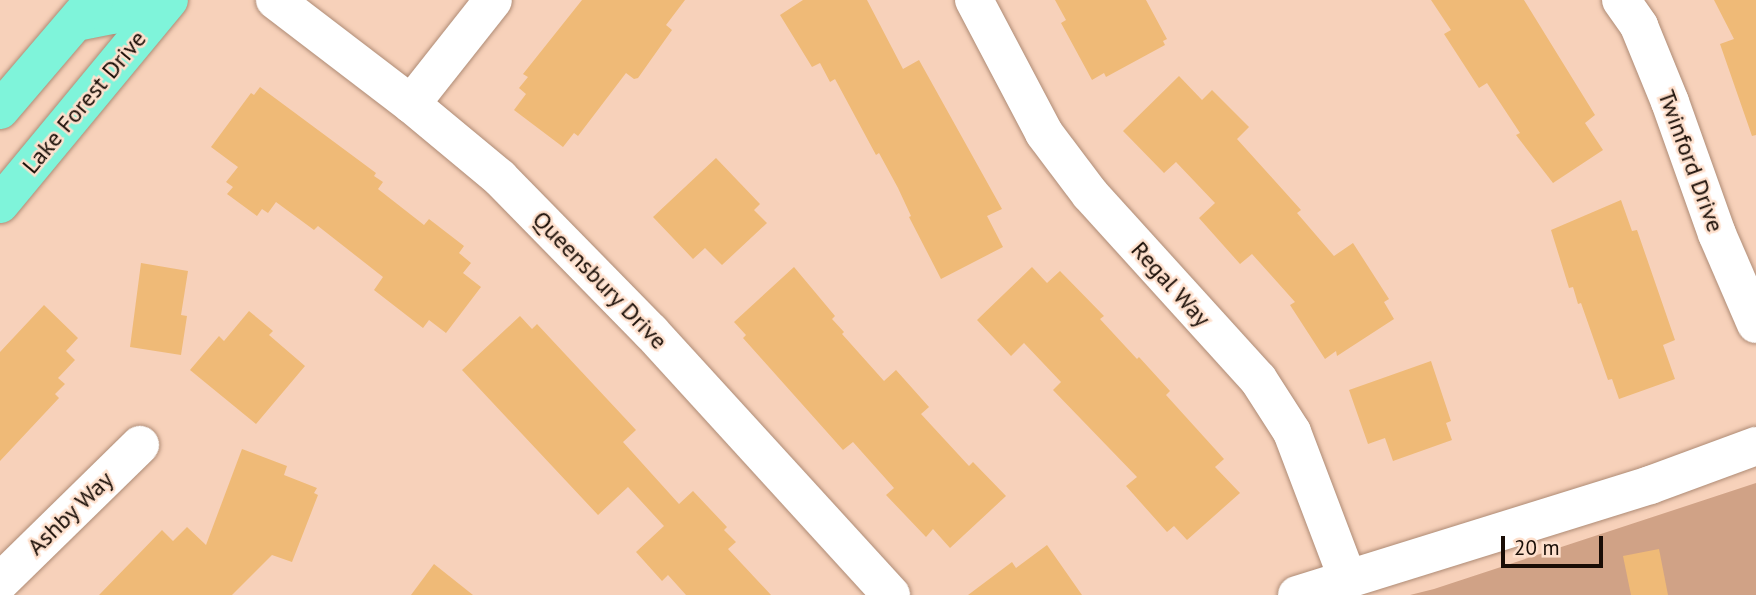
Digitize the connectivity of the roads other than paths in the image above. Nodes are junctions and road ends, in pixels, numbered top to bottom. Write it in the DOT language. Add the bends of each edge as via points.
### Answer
graph roads {
  1 [pos="134,0"];
  2 [pos="169,0"];
  3 [pos="275,0"];
  4 [pos="493,0"];
  5 [pos="974,0"];
  6 [pos="1621,0"];
  7 [pos="85,11"];
  8 [pos="411,104"];
  9 [pos="0,110"];
  10 [pos="0,204"];
  11 [pos="1756,324"];
  12 [pos="140,445"];
  13 [pos="1756,446"];
  14 [pos="1347,577"];
  15 [pos="0,582"];
  16 [pos="891,595"];
  17 [pos="1297,595"];
  1 -- 7 [label="main road" via="112,15"];
  2 -- 10 [label="main road, Lake Forest Drive"];
  3 -- 8 [label="street, Queensbury Drive"];
  4 -- 8 [label="street"];
  5 -- 14 [label="street, Regal Way" via="1044,133 1090,194 1258,379 1292,432"];
  6 -- 11 [label="street, Twinford Drive" via="1639,26"];
  7 -- 9 [label="main road"];
  8 -- 16 [label="street, Queensbury Drive" via="500,178 565,243"];
  12 -- 15 [label="street, Ashby Way"];
  13 -- 14 [label="street" via="1482,539"];
  14 -- 17 [label="street"];
}
